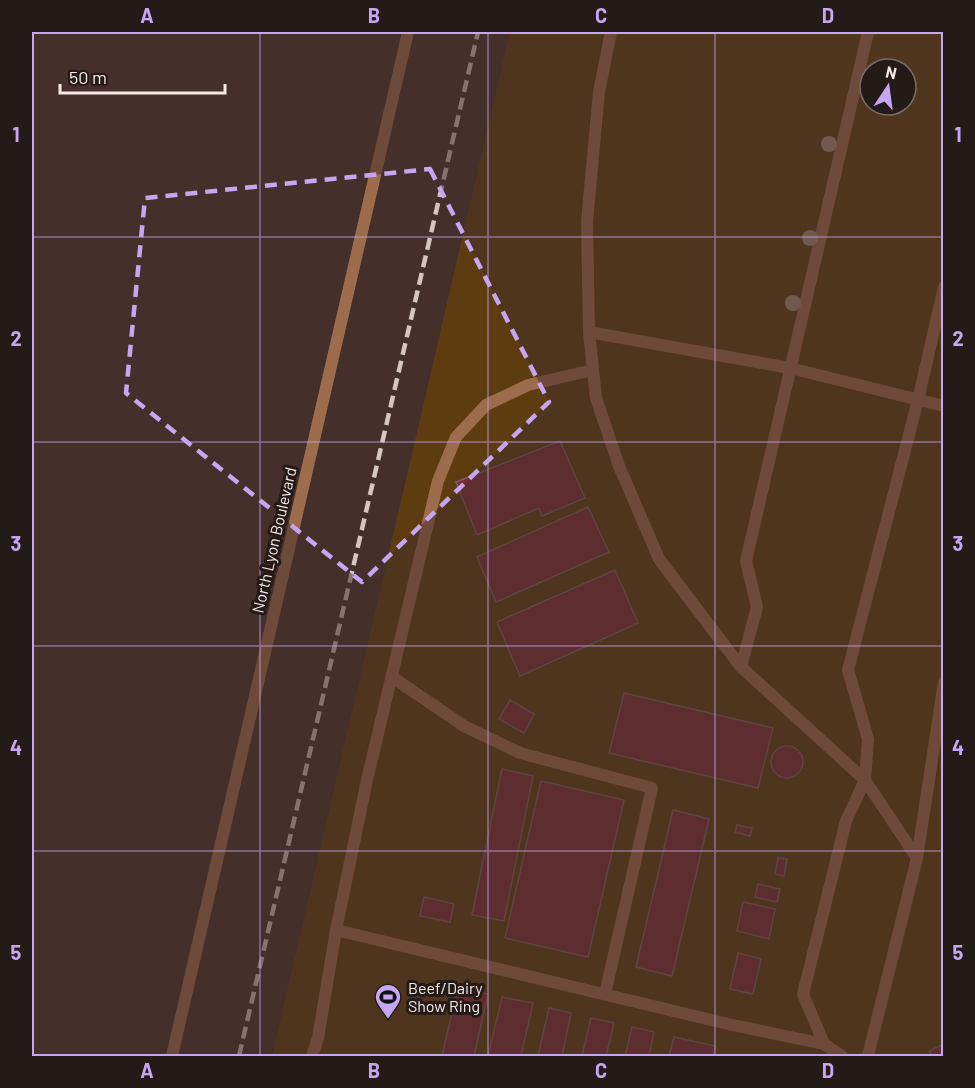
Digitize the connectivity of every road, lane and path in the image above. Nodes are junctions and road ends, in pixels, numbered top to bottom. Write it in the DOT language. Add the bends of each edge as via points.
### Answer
graph roads {
  1 [pos="408,32"];
  2 [pos="610,32"];
  3 [pos="868,32"];
  4 [pos="944,287"];
  5 [pos="589,332"];
  6 [pos="790,368"];
  7 [pos="593,370"];
  8 [pos="918,400"];
  9 [pos="944,406"];
  10 [pos="741,668"];
  11 [pos="392,677"];
  12 [pos="944,682"];
  13 [pos="865,780"];
  14 [pos="917,858"];
  15 [pos="336,930"];
  16 [pos="604,994"];
  17 [pos="824,1044"];
  18 [pos="870,1050"];
  19 [pos="172,1056"];
  20 [pos="312,1056"];
  21 [pos="842,1056"];
  22 [pos="878,1056"];
  1 -- 19 [label="street, North Lyon Boulevard"];
  2 -- 5 [label="street" via="599,92 587,221"];
  3 -- 6 [label="street"];
  4 -- 8 [label="street"];
  5 -- 6 [label="street"];
  5 -- 7 [label="street"];
  6 -- 8 [label="street"];
  6 -- 10 [label="street" via="746,561 758,607"];
  7 -- 10 [label="street" via="596,398 619,466 659,559"];
  7 -- 11 [label="street" via="528,385 486,405 456,437 438,481"];
  8 -- 9 [label="street"];
  8 -- 13 [label="street" via="848,670 868,739"];
  10 -- 13 [label="street"];
  11 -- 15 [label="street"];
  11 -- 16 [label="street" via="464,726 520,753 652,788"];
  12 -- 14 [label="street"];
  13 -- 14 [label="street"];
  13 -- 17 [label="street" via="846,820 803,994"];
  14 -- 18 [label="street"];
  15 -- 16 [label="street"];
  15 -- 20 [label="street"];
  16 -- 17 [label="street"];
  17 -- 21 [label="street"];
  18 -- 22 [label="street"];
}
